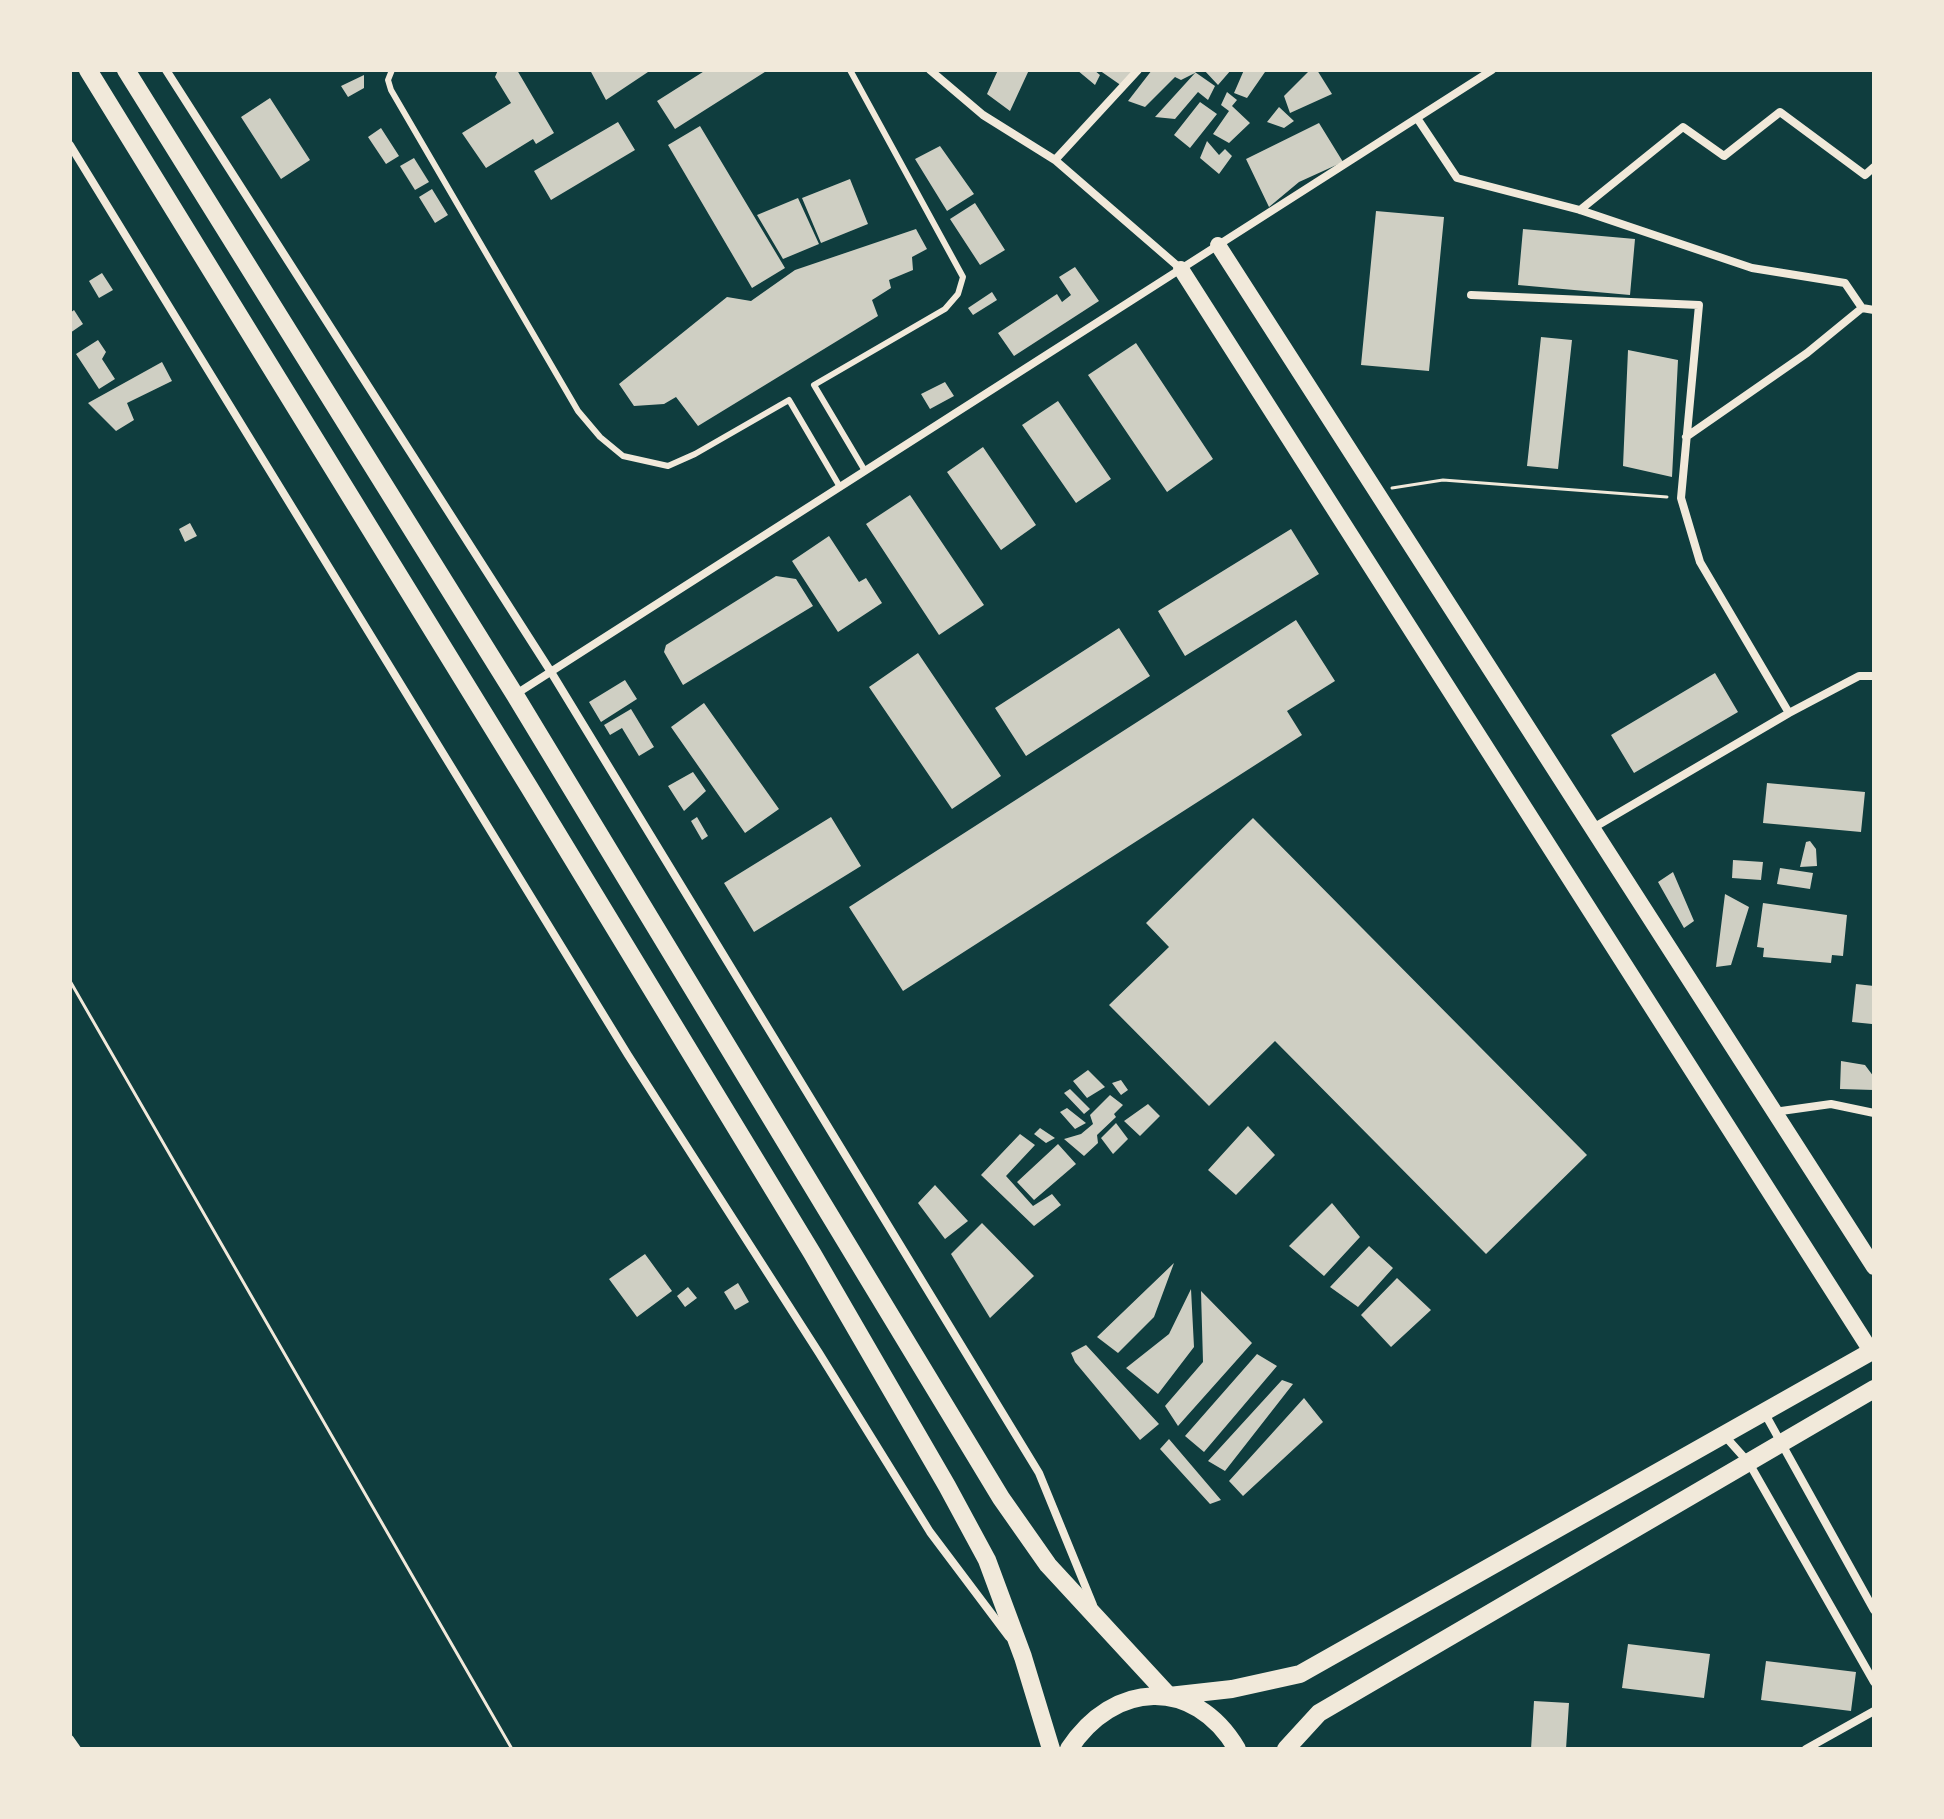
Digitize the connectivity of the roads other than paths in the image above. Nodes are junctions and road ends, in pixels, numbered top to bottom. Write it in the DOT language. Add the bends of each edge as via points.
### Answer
graph roads {
  1 [pos="88,70"];
  2 [pos="126,70"];
  3 [pos="166,70"];
  4 [pos="392,70"];
  5 [pos="850,70"];
  6 [pos="930,70"];
  7 [pos="1138,70"];
  8 [pos="1492,70"];
  9 [pos="1417,118"];
  10 [pos="70,145"];
  11 [pos="1055,160"];
  12 [pos="1874,167"];
  13 [pos="1580,210"];
  14 [pos="1218,245"];
  15 [pos="1181,269"];
  16 [pos="1471,295"];
  17 [pos="1862,308"];
  18 [pos="1874,310"];
  19 [pos="1686,437"];
  20 [pos="865,471"];
  21 [pos="840,487"];
  22 [pos="551,672"];
  23 [pos="1874,676"];
  24 [pos="515,695"];
  25 [pos="1789,713"];
  26 [pos="1593,828"];
  27 [pos="1774,1112"];
  28 [pos="1874,1113"];
  29 [pos="1874,1267"];
  30 [pos="1873,1350"];
  31 [pos="1874,1389"];
  32 [pos="1764,1412"];
  33 [pos="1724,1435"];
  34 [pos="1781,1444"];
  35 [pos="1749,1463"];
  36 [pos="1873,1604"];
  37 [pos="1100,1620"];
  38 [pos="1023,1657"];
  39 [pos="1874,1682"];
  40 [pos="1169,1696"];
  41 [pos="1874,1711"];
  42 [pos="70,1739"];
  43 [pos="77,1749"];
  44 [pos="1051,1749"];
  45 [pos="1069,1749"];
  46 [pos="1237,1749"];
  47 [pos="1286,1749"];
  48 [pos="1806,1749"];
  1 -- 38 [label="main road" via="812,1253 987,1560"];
  2 -- 24 [label="main road"];
  3 -- 22 [label="street"];
  4 -- 21 [label="lane" via="391,90 578,411 600,437 623,456 668,466 789,400"];
  5 -- 20 [label="lane" via="963,277 945,309 814,385"];
  6 -- 11 [label="street" via="983,115"];
  7 -- 11 [label="street"];
  8 -- 9 [label="street"];
  9 -- 13 [label="street" via="1457,178"];
  9 -- 14 [label="street"];
  10 -- 38 [label="street" via="628,1055 930,1532"];
  11 -- 15 [label="street"];
  12 -- 13 [label="street" via="1865,175 1780,112 1724,156 1683,127"];
  13 -- 17 [label="street" via="1752,268 1845,283"];
  14 -- 15 [label="street"];
  14 -- 26 [label="main road"];
  15 -- 20 [label="street"];
  15 -- 30 [label="main road"];
  16 -- 19 [label="street" via="1699,305"];
  17 -- 18 [label="street"];
  17 -- 19 [label="street"];
  19 -- 25 [label="street" via="1681,498 1700,562"];
  20 -- 21 [label="street"];
  21 -- 22 [label="street"];
  22 -- 24 [label="street"];
  22 -- 37 [label="street" via="1039,1473"];
  23 -- 25 [label="street" via="1859,676"];
  24 -- 37 [label="main road" via="1001,1498 1048,1565"];
  25 -- 26 [label="street"];
  26 -- 27 [label="main road"];
  27 -- 28 [label="street" via="1831,1104"];
  27 -- 29 [label="main road"];
  30 -- 32 [label="main road"];
  31 -- 34 [label="main road"];
  32 -- 33 [label="main road"];
  32 -- 34 [label="street"];
  33 -- 35 [label="street"];
  33 -- 40 [label="main road" via="1300,1674"];
  34 -- 35 [label="main road"];
  34 -- 36 [label="street"];
  35 -- 39 [label="street"];
  35 -- 47 [label="main road" via="1319,1713"];
  37 -- 40 [label="main road"];
  38 -- 44 [label="main road"];
  40 -- 45 [label="main road" via="1137,1696 1107,1708 1084,1726"];
  40 -- 46 [label="main road" via="1200,1707 1225,1728"];
  41 -- 48 [label="street"];
  42 -- 43 [label="street"];
}
